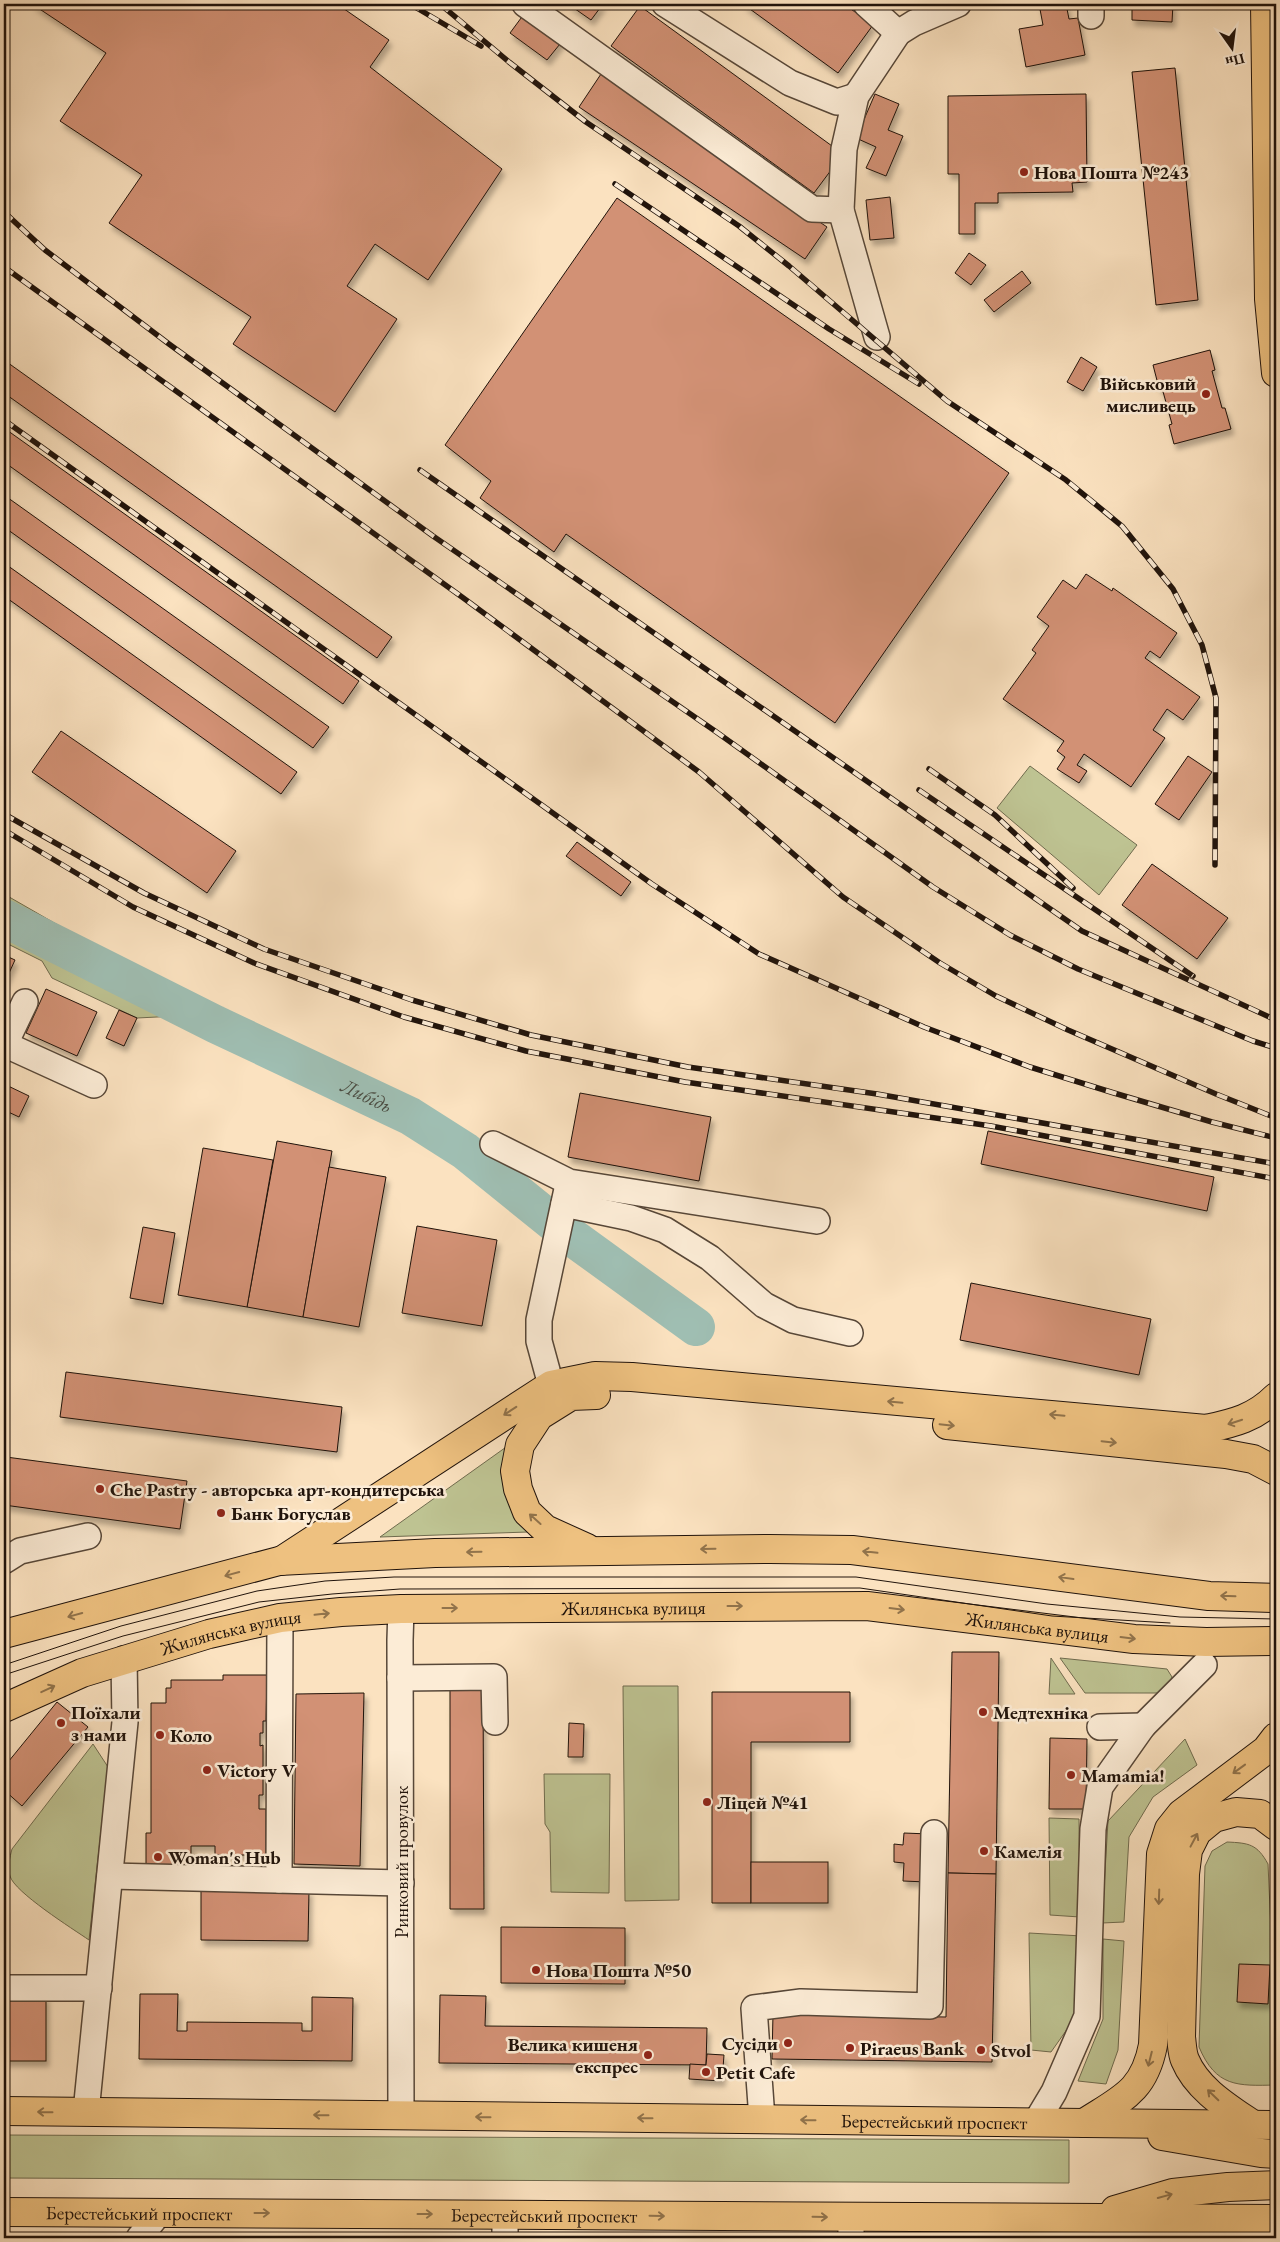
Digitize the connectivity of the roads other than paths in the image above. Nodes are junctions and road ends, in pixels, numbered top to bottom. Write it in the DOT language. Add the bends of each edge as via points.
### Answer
graph roads {
  1 [pos="525,4"];
  2 [pos="665,4"];
  3 [pos="866,4"];
  4 [pos="958,4"];
  5 [pos="1265,4"];
  6 [pos="898,33"];
  7 [pos="856,96"];
  8 [pos="841,210"];
  9 [pos="877,337"];
  10 [pos="1276,373"];
  11 [pos="25,1002"];
  12 [pos="4,1045"];
  13 [pos="94,1085"];
  14 [pos="493,1144"];
  15 [pos="565,1201"];
  16 [pos="817,1221"];
  17 [pos="850,1333"];
  18 [pos="550,1384"];
  19 [pos="1276,1397"];
  20 [pos="1276,1471"];
  21 [pos="88,1536"];
  22 [pos="592,1551"];
  23 [pos="4,1561"];
  24 [pos="280,1562"];
  25 [pos="1276,1598"];
  26 [pos="401,1608"];
  27 [pos="280,1618"];
  28 [pos="4,1634"];
  29 [pos="1276,1642"];
  30 [pos="124,1659"];
  31 [pos="1204,1665"];
  32 [pos="400,1678"];
  33 [pos="4,1708"];
  34 [pos="495,1722"];
  35 [pos="1100,1726"];
  36 [pos="1143,1726"];
  37 [pos="1276,1737"];
  38 [pos="1276,1826"];
  39 [pos="934,1833"];
  40 [pos="110,1876"];
  41 [pos="279,1880"];
  42 [pos="401,1883"];
  43 [pos="4,1988"];
  44 [pos="99,1988"];
  45 [pos="4,2112"];
  46 [pos="86,2112"];
  47 [pos="401,2116"];
  48 [pos="762,2120"];
  49 [pos="1036,2122"];
  50 [pos="1084,2123"];
  51 [pos="1264,2124"];
  52 [pos="1276,2154"];
  53 [pos="1276,2185"];
  54 [pos="4,2212"];
  55 [pos="159,2213"];
  56 [pos="1026,2218"];
  57 [pos="1085,2218"];
  58 [pos="1276,2219"];
  59 [pos="505,2226"];
  60 [pos="851,2228"];
  61 [pos="139,2238"];
  62 [pos="1055,2238"];
  63 [pos="1224,2238"];
  1 -- 8 [label="street" via="812,209"];
  2 -- 7 [label="street" via="790,83 837,102"];
  3 -- 6 [label="street"];
  4 -- 6 [label="street"];
  5 -- 10 [label="main road" via="1269,299"];
  6 -- 7 [label="street"];
  7 -- 8 [label="street" via="844,149"];
  8 -- 9 [label="street"];
  11 -- 12 [label="street"];
  12 -- 13 [label="street"];
  14 -- 15 [label="street"];
  15 -- 16 [label="street"];
  15 -- 17 [label="street" via="665,1230 710,1258 764,1305 793,1320"];
  15 -- 18 [label="street" via="539,1320 544,1367"];
  19 -- 18 [label="main road, one-way" via="1265,1408 1237,1422 1206,1429 632,1377 595,1376"];
  18 -- 24 [label="main road, one-way"];
  22 -- 20 [label="main road, one-way" via="545,1529 527,1512 515,1471 520,1445 539,1416 571,1396 614,1393 681,1398 1226,1454 1253,1459"];
  21 -- 23 [label="street" via="20,1551"];
  22 -- 24 [label="main road, one-way" via="435,1553"];
  25 -- 22 [label="main road, one-way" via="1209,1596 852,1550"];
  24 -- 28 [label="main road, one-way"];
  27 -- 26 [label="main road, Жилянська вулиця, one-way"];
  26 -- 29 [label="main road, Жилянська вулиця, one-way" via="866,1606 1134,1640"];
  26 -- 32 [label="street, Ринковий провулок"];
  27 -- 30 [label="main road, Жилянська вулиця" via="209,1634"];
  27 -- 41 [label="street"];
  33 -- 30 [label="main road, Жилянська вулиця, one-way" via="82,1673"];
  30 -- 40 [label="street" via="126,1708"];
  31 -- 36 [label="street"];
  32 -- 34 [label="street" via="494,1677"];
  32 -- 42 [label="street, Ринковий провулок"];
  35 -- 36 [label="street"];
  36 -- 49 [label="street" via="1100,1787 1093,1829 1088,2016 1054,2092"];
  37 -- 50 [label="main road, one-way" via="1266,1750 1181,1814 1169,1829 1161,1854 1150,2064 1130,2093"];
  51 -- 38 [label="main road, one-way" via="1218,2101 1196,2078 1185,2059 1181,2037 1185,1874 1188,1850 1197,1832 1214,1818 1236,1812 1260,1814"];
  39 -- 48 [label="street" via="930,2006 801,2002 754,2008"];
  40 -- 41 [label="street"];
  40 -- 44 [label="street"];
  41 -- 42 [label="street"];
  42 -- 47 [label="street, Ринковий провулок"];
  43 -- 44 [label="street"];
  44 -- 46 [label="street"];
  46 -- 45 [label="main road, Берестейський проспект, one-way"];
  47 -- 46 [label="main road, Берестейський проспект, one-way"];
  48 -- 47 [label="main road, Берестейський проспект, one-way"];
  49 -- 48 [label="main road, Берестейський проспект, one-way"];
  49 -- 50 [label="main road, Берестейський проспект"];
  50 -- 51 [label="main road, Берестейський проспект"];
  50 -- 52 [label="main road, Берестейський проспект"];
  57 -- 53 [label="main road, Берестейський проспект, one-way" via="1172,2193"];
  54 -- 55 [label="main road, Берестейський проспект"];
  55 -- 59 [label="main road, Берестейський проспект, one-way"];
  55 -- 61 [label="street"];
  56 -- 57 [label="main road, Берестейський проспект"];
  56 -- 60 [label="main road, Берестейський проспект"];
  56 -- 62 [label="main road"];
  57 -- 58 [label="main road, Берестейський проспект"];
  58 -- 63 [label="main road"];
  59 -- 60 [label="main road, Берестейський проспект, one-way"];
}
